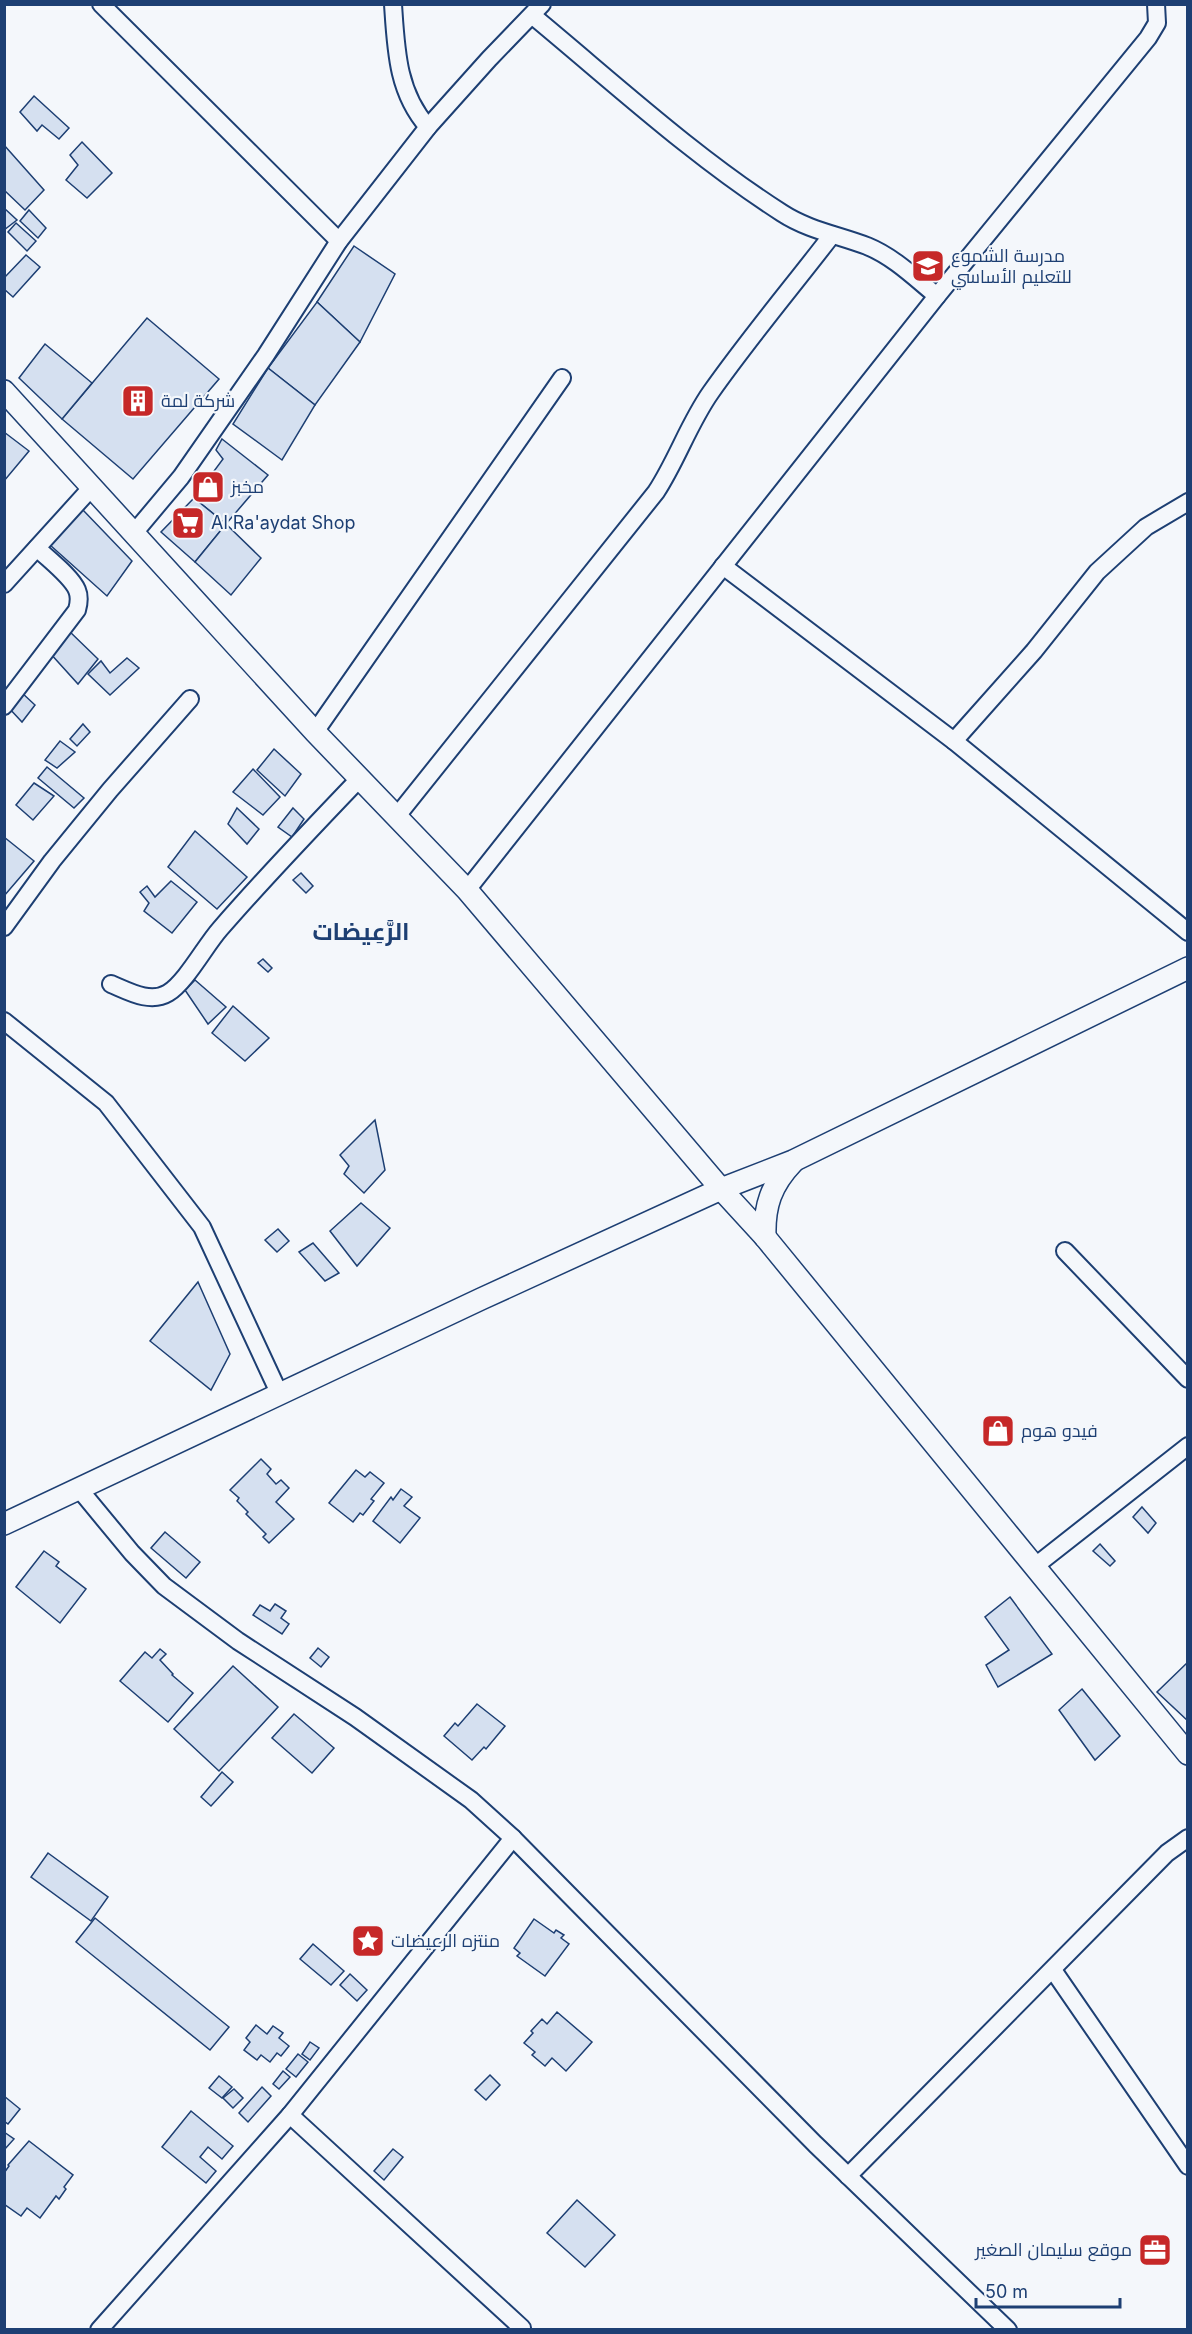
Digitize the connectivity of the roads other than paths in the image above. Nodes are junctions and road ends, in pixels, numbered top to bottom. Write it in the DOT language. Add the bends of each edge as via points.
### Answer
graph roads {
  1 [pos="101,4"];
  2 [pos="393,4"];
  3 [pos="1156,4"];
  4 [pos="537,10"];
  5 [pos="428,127"];
  6 [pos="832,235"];
  7 [pos="339,241"];
  8 [pos="937,296"];
  9 [pos="562,378"];
  10 [pos="4,391"];
  11 [pos="92,487"];
  12 [pos="1188,502"];
  13 [pos="134,533"];
  14 [pos="37,548"];
  15 [pos="723,566"];
  16 [pos="4,584"];
  17 [pos="190,699"];
  18 [pos="4,706"];
  19 [pos="315,732"];
  20 [pos="954,741"];
  21 [pos="360,777"];
  22 [pos="397,816"];
  23 [pos="467,890"];
  24 [pos="4,927"];
  25 [pos="1188,932"];
  26 [pos="1188,969"];
  27 [pos="111,984"];
  28 [pos="4,1021"];
  29 [pos="793,1161"];
  30 [pos="721,1189"];
  31 [pos="765,1238"];
  32 [pos="1065,1251"];
  33 [pos="1188,1379"];
  34 [pos="280,1395"];
  35 [pos="1188,1446"];
  36 [pos="80,1490"];
  37 [pos="4,1524"];
  38 [pos="1034,1566"];
  39 [pos="1188,1754"];
  40 [pos="513,1838"];
  41 [pos="1188,1838"];
  42 [pos="1053,1970"];
  43 [pos="290,2115"];
  44 [pos="1188,2166"];
  45 [pos="848,2176"];
  46 [pos="522,2328"];
  47 [pos="99,2330"];
  48 [pos="1008,2330"];
  1 -- 7 [label="street"];
  2 -- 5 [label="street" via="396,50 405,91"];
  3 -- 8 [label="street" via="1157,23 1148,38"];
  4 -- 5 [label="street"];
  4 -- 6 [label="street" via="718,168 800,225"];
  5 -- 7 [label="street"];
  6 -- 8 [label="street" via="884,255"];
  6 -- 22 [label="street" via="710,393 656,492"];
  7 -- 13 [label="street" via="181,477"];
  8 -- 15 [label="street"];
  9 -- 19 [label="street"];
  10 -- 11 [label="street"];
  11 -- 13 [label="street"];
  11 -- 14 [label="street"];
  12 -- 20 [label="street" via="1146,527 1097,572"];
  13 -- 19 [label="street"];
  14 -- 16 [label="street"];
  14 -- 18 [label="street" via="78,591 77,610"];
  15 -- 20 [label="street"];
  15 -- 23 [label="street"];
  17 -- 24 [label="street" via="110,789"];
  19 -- 21 [label="street"];
  20 -- 25 [label="street"];
  21 -- 22 [label="street"];
  21 -- 27 [label="street" via="225,923 167,994 139,996"];
  22 -- 23 [label="street"];
  23 -- 30 [label="street"];
  26 -- 29 [label="street"];
  28 -- 34 [label="street" via="106,1103 202,1227"];
  29 -- 30 [label="street"];
  29 -- 31 [label="street" via="770,1196"];
  30 -- 31 [label="street"];
  30 -- 34 [label="street"];
  31 -- 38 [label="street"];
  32 -- 33 [label="street"];
  34 -- 36 [label="street"];
  35 -- 38 [label="street"];
  36 -- 37 [label="street"];
  36 -- 40 [label="street" via="132,1554 164,1586 471,1800"];
  38 -- 39 [label="street"];
  40 -- 43 [label="street"];
  40 -- 45 [label="street"];
  41 -- 42 [label="street" via="1167,1853"];
  42 -- 44 [label="street"];
  42 -- 45 [label="street"];
  43 -- 46 [label="street"];
  43 -- 47 [label="street"];
  45 -- 48 [label="street"];
}
